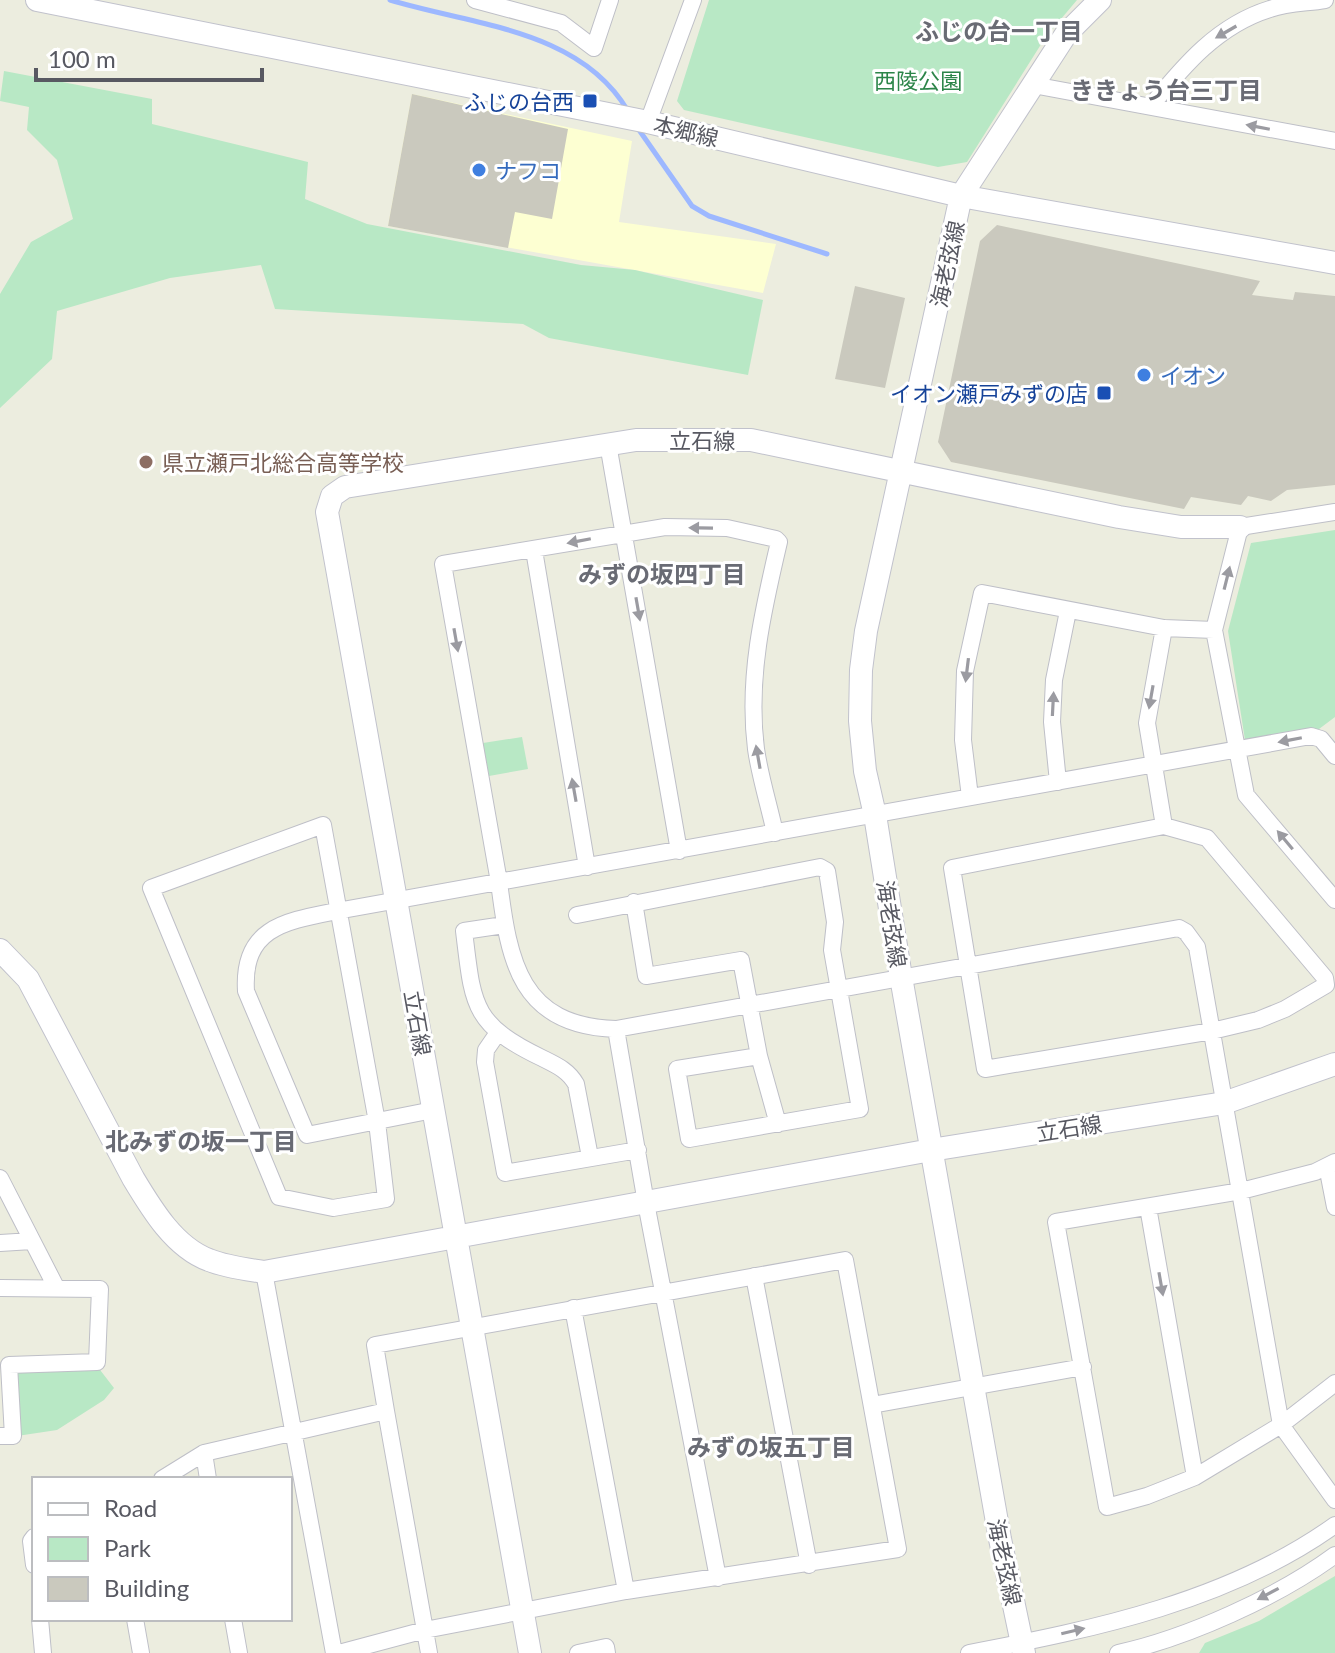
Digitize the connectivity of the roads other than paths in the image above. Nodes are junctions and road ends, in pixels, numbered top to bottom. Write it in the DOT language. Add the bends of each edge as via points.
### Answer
graph roads {
  1 [pos="37,0"];
  2 [pos="475,0"];
  3 [pos="610,0"];
  4 [pos="693,0"];
  5 [pos="1100,0"];
  6 [pos="1325,0"];
  7 [pos="1033,85"];
  8 [pos="1151,106"];
  9 [pos="637,120"];
  10 [pos="1335,141"];
  11 [pos="961,196"];
  12 [pos="1335,263"];
  13 [pos="608,444"];
  14 [pos="901,473"];
  15 [pos="1335,512"];
  16 [pos="1240,527"];
  17 [pos="625,532"];
  18 [pos="534,550"];
  19 [pos="1068,611"];
  20 [pos="1164,628"];
  21 [pos="1214,630"];
  22 [pos="1238,750"];
  23 [pos="1335,756"];
  24 [pos="1154,766"];
  25 [pos="1058,782"];
  26 [pos="970,797"];
  27 [pos="875,815"];
  28 [pos="1164,826"];
  29 [pos="775,833"];
  30 [pos="679,851"];
  31 [pos="587,867"];
  32 [pos="499,882"];
  33 [pos="397,900"];
  34 [pos="1335,900"];
  35 [pos="634,902"];
  36 [pos="337,911"];
  37 [pos="577,915"];
  38 [pos="504,925"];
  39 [pos="0,950"];
  40 [pos="969,966"];
  41 [pos="901,977"];
  42 [pos="840,990"];
  43 [pos="750,1006"];
  44 [pos="616,1029"];
  45 [pos="1212,1031"];
  46 [pos="497,1034"];
  47 [pos="759,1056"];
  48 [pos="1335,1064"];
  49 [pos="1224,1103"];
  50 [pos="433,1110"];
  51 [pos="377,1122"];
  52 [pos="778,1124"];
  53 [pos="638,1150"];
  54 [pos="931,1150"];
  55 [pos="590,1157"];
  56 [pos="1331,1164"];
  57 [pos="0,1178"];
  58 [pos="1241,1191"];
  59 [pos="646,1203"];
  60 [pos="1148,1207"];
  61 [pos="1335,1207"];
  62 [pos="458,1237"];
  63 [pos="32,1241"];
  64 [pos="0,1243"];
  65 [pos="264,1272"];
  66 [pos="754,1276"];
  67 [pos="56,1287"];
  68 [pos="0,1288"];
  69 [pos="664,1291"];
  70 [pos="573,1308"];
  71 [pos="473,1329"];
  72 [pos="1083,1367"];
  73 [pos="1335,1383"];
  74 [pos="973,1387"];
  75 [pos="872,1405"];
  76 [pos="386,1411"];
  77 [pos="1281,1425"];
  78 [pos="294,1432"];
  79 [pos="0,1436"];
  80 [pos="204,1453"];
  81 [pos="165,1477"];
  82 [pos="208,1477"];
  83 [pos="1195,1477"];
  84 [pos="1335,1500"];
  85 [pos="1335,1525"];
  86 [pos="1335,1555"];
  87 [pos="809,1565"];
  88 [pos="718,1578"];
  89 [pos="626,1591"];
  90 [pos="522,1613"];
  91 [pos="40,1621"];
  92 [pos="135,1621"];
  93 [pos="233,1621"];
  94 [pos="425,1630"];
  95 [pos="1023,1648"];
  96 [pos="43,1653"];
  97 [pos="141,1653"];
  98 [pos="239,1653"];
  99 [pos="336,1653"];
  100 [pos="429,1653"];
  101 [pos="530,1653"];
  102 [pos="578,1653"];
  103 [pos="607,1653"];
  104 [pos="969,1653"];
  105 [pos="1118,1653"];
  1 -- 9 [label="street, 本郷線"];
  2 -- 3 [label="street" via="561,23 594,48"];
  4 -- 9 [label="street"];
  5 -- 7 [label="street" via="1066,34"];
  6 -- 8 [label="street, one-way" via="1272,8 1209,42"];
  7 -- 8 [label="street"];
  7 -- 11 [label="street"];
  10 -- 8 [label="street, one-way"];
  9 -- 11 [label="street, 本郷線"];
  11 -- 12 [label="street, 本郷線"];
  11 -- 14 [label="street, 海老弦線"];
  13 -- 14 [label="street, 立石線" via="751,440"];
  13 -- 17 [label="street"];
  13 -- 33 [label="street, 立石線" via="345,487 332,496 327,512"];
  14 -- 16 [label="street, 立石線" via="1166,524"];
  14 -- 27 [label="street, 海老弦線" via="861,670 860,721"];
  15 -- 16 [label="street"];
  21 -- 16 [label="street, one-way"];
  17 -- 18 [label="street, one-way"];
  29 -- 17 [label="street, one-way" via="756,748 754,692 758,636 779,542 727,528"];
  17 -- 30 [label="street, one-way"];
  31 -- 18 [label="street, one-way"];
  18 -- 32 [label="street, one-way" via="443,564"];
  19 -- 20 [label="street"];
  25 -- 19 [label="street, one-way" via="1054,680"];
  19 -- 26 [label="street, one-way" via="982,593 965,671 963,740"];
  20 -- 21 [label="street"];
  20 -- 24 [label="street, one-way" via="1148,706"];
  21 -- 22 [label="street"];
  23 -- 22 [label="street, one-way" via="1321,739 1311,736"];
  22 -- 24 [label="street"];
  34 -- 22 [label="street, one-way" via="1246,795"];
  24 -- 25 [label="street"];
  24 -- 28 [label="street"];
  25 -- 26 [label="street"];
  26 -- 27 [label="street"];
  27 -- 29 [label="street"];
  27 -- 41 [label="street, 海老弦線"];
  28 -- 40 [label="street" via="952,868"];
  28 -- 45 [label="street" via="1207,838 1325,978 1326,985 1285,1009"];
  29 -- 30 [label="street"];
  30 -- 31 [label="street"];
  31 -- 32 [label="street"];
  32 -- 33 [label="street"];
  32 -- 38 [label="street"];
  33 -- 36 [label="street"];
  33 -- 50 [label="street, 立石線"];
  35 -- 37 [label="street"];
  35 -- 42 [label="street" via="820,867 827,871"];
  35 -- 43 [label="street" via="646,976 736,954"];
  36 -- 51 [label="street"];
  36 -- 51 [label="street" via="289,920 267,932 252,950 246,991 307,1135"];
  36 -- 51 [label="street" via="323,825 151,888 279,1197 333,1208 386,1199"];
  38 -- 44 [label="street" via="517,972 541,1005 567,1021"];
  38 -- 46 [label="street" via="464,931 472,996"];
  39 -- 65 [label="street" via="28,979 152,1209 181,1242 205,1259"];
  40 -- 41 [label="street"];
  40 -- 45 [label="street" via="1179,928 1197,947"];
  40 -- 45 [label="street" via="985,1069"];
  41 -- 42 [label="street"];
  41 -- 54 [label="street, 海老弦線"];
  42 -- 43 [label="street"];
  42 -- 52 [label="street" via="860,1109"];
  43 -- 44 [label="street"];
  43 -- 47 [label="street"];
  44 -- 53 [label="street"];
  45 -- 49 [label="street"];
  46 -- 55 [label="street" via="572,1076"];
  46 -- 55 [label="street" via="485,1062 505,1173"];
  47 -- 52 [label="street"];
  47 -- 52 [label="street" via="677,1069 689,1139"];
  48 -- 49 [label="street, 立石線"];
  49 -- 54 [label="street, 立石線"];
  49 -- 58 [label="street"];
  50 -- 51 [label="street"];
  50 -- 62 [label="street, 立石線"];
  53 -- 55 [label="street"];
  53 -- 59 [label="street"];
  54 -- 59 [label="street, 立石線"];
  54 -- 74 [label="street, 海老弦線"];
  56 -- 58 [label="street"];
  56 -- 61 [label="street"];
  57 -- 63 [label="street"];
  58 -- 60 [label="street"];
  58 -- 77 [label="street"];
  59 -- 62 [label="street, 立石線"];
  59 -- 69 [label="street"];
  60 -- 72 [label="street" via="1056,1222"];
  60 -- 83 [label="street, one-way"];
  62 -- 65 [label="street"];
  62 -- 71 [label="street"];
  63 -- 64 [label="street"];
  63 -- 67 [label="street"];
  65 -- 78 [label="street"];
  66 -- 69 [label="street"];
  66 -- 75 [label="street" via="845,1260"];
  66 -- 87 [label="street"];
  67 -- 68 [label="street"];
  67 -- 79 [label="street" via="100,1289 97,1362 9,1365 13,1436"];
  69 -- 70 [label="street"];
  69 -- 88 [label="street"];
  70 -- 71 [label="street"];
  70 -- 89 [label="street"];
  71 -- 76 [label="street" via="375,1345"];
  71 -- 90 [label="street"];
  72 -- 74 [label="street"];
  72 -- 83 [label="street" via="1107,1507"];
  73 -- 77 [label="street"];
  74 -- 75 [label="street"];
  74 -- 95 [label="street, 海老弦線"];
  75 -- 87 [label="street" via="898,1549"];
  76 -- 78 [label="street"];
  76 -- 94 [label="street"];
  77 -- 83 [label="street"];
  77 -- 84 [label="street"];
  78 -- 80 [label="street"];
  78 -- 99 [label="street"];
  80 -- 81 [label="street"];
  80 -- 82 [label="street"];
  95 -- 85 [label="street, one-way" via="1211,1589 1306,1546"];
  86 -- 105 [label="street, one-way" via="1210,1624"];
  87 -- 88 [label="street"];
  88 -- 89 [label="street"];
  89 -- 90 [label="street"];
  90 -- 94 [label="street"];
  90 -- 101 [label="street"];
  91 -- 96 [label="street"];
  92 -- 97 [label="street"];
  93 -- 98 [label="street"];
  94 -- 99 [label="street"];
  94 -- 100 [label="street"];
  95 -- 104 [label="street"];
  102 -- 103 [label="street" via="606,1647"];
}
